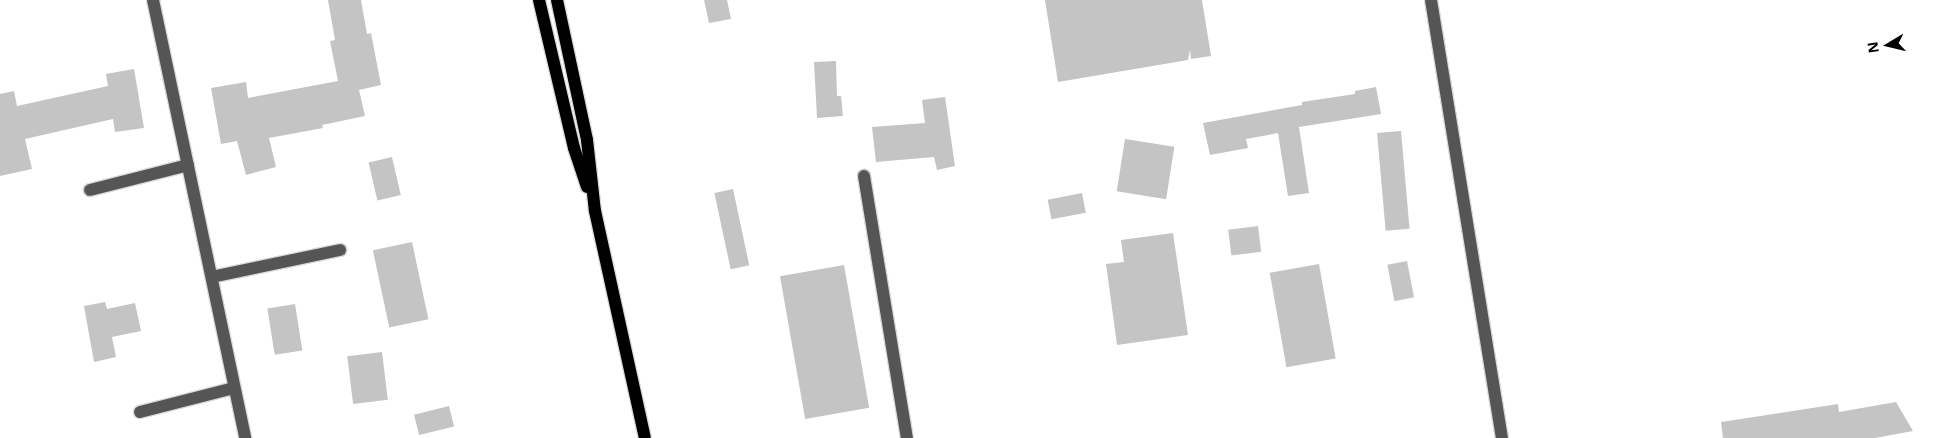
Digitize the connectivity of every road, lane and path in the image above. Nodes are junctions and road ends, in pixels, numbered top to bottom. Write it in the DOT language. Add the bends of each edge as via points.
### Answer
graph roads {
  1 [pos="153,0"];
  2 [pos="539,0"];
  3 [pos="557,0"];
  4 [pos="1431,0"];
  5 [pos="188,165"];
  6 [pos="864,176"];
  7 [pos="90,190"];
  8 [pos="596,211"];
  9 [pos="340,250"];
  10 [pos="212,277"];
  11 [pos="234,388"];
  12 [pos="140,412"];
  13 [pos="245,438"];
  14 [pos="645,438"];
  15 [pos="907,438"];
  16 [pos="1502,438"];
  1 -- 5 [label="street"];
  2 -- 8 [label="main road" via="574,148"];
  3 -- 8 [label="main road" via="587,140"];
  4 -- 16 [label="street"];
  5 -- 7 [label="street"];
  5 -- 10 [label="street"];
  6 -- 15 [label="street"];
  8 -- 14 [label="main road"];
  9 -- 10 [label="street"];
  10 -- 11 [label="street"];
  11 -- 12 [label="street"];
  11 -- 13 [label="street"];
}
